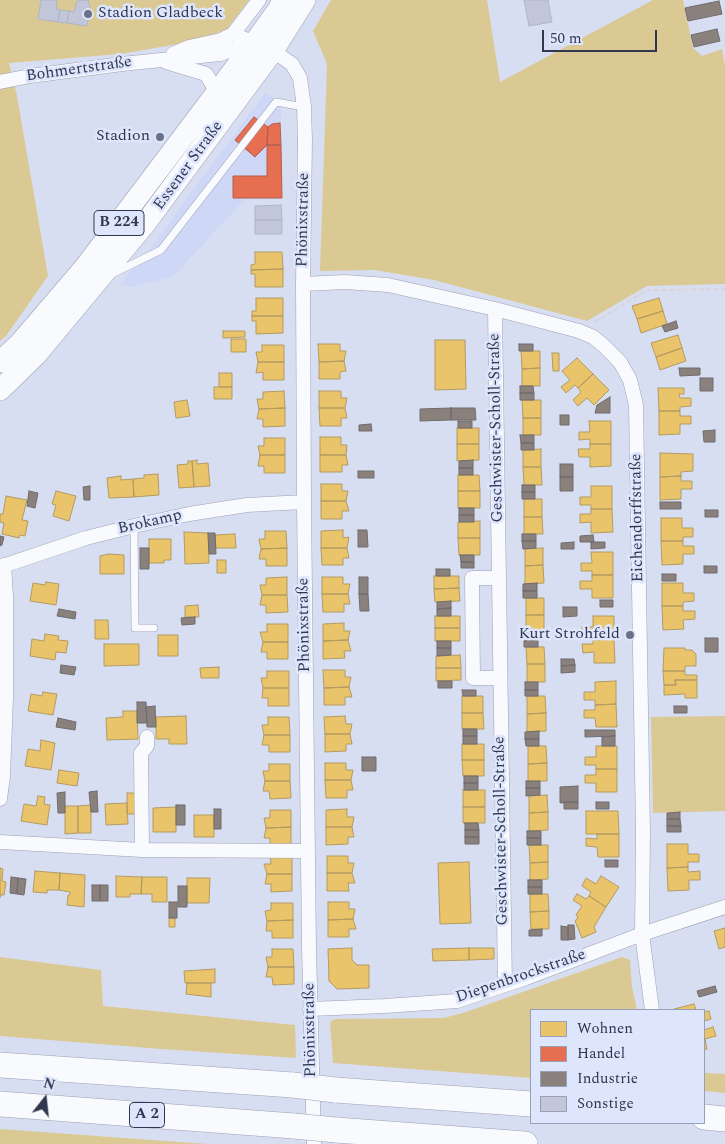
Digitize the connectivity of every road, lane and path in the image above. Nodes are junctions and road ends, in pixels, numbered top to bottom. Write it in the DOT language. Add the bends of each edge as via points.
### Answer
graph roads {
  1 [pos="258,0"];
  2 [pos="283,0"];
  3 [pos="305,0"];
  4 [pos="233,34"];
  5 [pos="254,43"];
  6 [pos="273,51"];
  7 [pos="158,60"];
  8 [pos="0,82"];
  9 [pos="217,92"];
  10 [pos="304,107"];
  11 [pos="96,282"];
  12 [pos="303,284"];
  13 [pos="725,289"];
  14 [pos="496,309"];
  15 [pos="579,332"];
  16 [pos="0,362"];
  17 [pos="0,390"];
  18 [pos="304,502"];
  19 [pos="134,526"];
  20 [pos="2,566"];
  21 [pos="499,578"];
  22 [pos="154,628"];
  23 [pos="500,678"];
  24 [pos="147,737"];
  25 [pos="0,799"];
  26 [pos="0,842"];
  27 [pos="142,850"];
  28 [pos="308,851"];
  29 [pos="725,907"];
  30 [pos="642,934"];
  31 [pos="504,985"];
  32 [pos="310,1009"];
  33 [pos="652,1009"];
  34 [pos="0,1065"];
  35 [pos="0,1104"];
  36 [pos="530,1104"];
  37 [pos="705,1117"];
  38 [pos="725,1119"];
  39 [pos="314,1144"];
  40 [pos="525,1144"];
  1 -- 4 [label="street"];
  2 -- 5 [label="main road, Essener Straße / B 224"];
  3 -- 6 [label="main road, Essener Straße / B 224"];
  4 -- 5 [label="street, Phönixstraße"];
  4 -- 7 [label="street, Bohmertstraße"];
  5 -- 6 [label="street, Phönixstraße"];
  5 -- 7 [label="street, Bohmertstraße" via="220,54"];
  5 -- 9 [label="main road, Essener Straße / B 224"];
  6 -- 10 [label="street, Phönixstraße" via="292,64 300,78"];
  6 -- 11 [label="main road, Essener Straße / B 224" via="145,224"];
  7 -- 8 [label="street, Bohmertstraße"];
  7 -- 9 [label="street, Bohmertstraße" via="206,74"];
  9 -- 16 [label="main road, Essener Straße / B 224" via="85,267"];
  10 -- 11 [label="lane" via="276,102 161,250"];
  10 -- 12 [label="street, Phönixstraße"];
  11 -- 17 [label="main road, Essener Straße / B 224" via="36,355"];
  12 -- 14 [label="street, Eichendorffstraße" via="388,285"];
  12 -- 18 [label="street, Phönixstraße"];
  13 -- 15 [label="path" via="650,290"];
  14 -- 15 [label="street, Eichendorffstraße"];
  14 -- 21 [label="street, Geschwister-Scholl-Straße"];
  15 -- 30 [label="street, Eichendorffstraße" via="593,337 620,362 630,380 636,404"];
  18 -- 19 [label="street, Brokamp" via="247,505"];
  18 -- 28 [label="street, Phönixstraße"];
  19 -- 20 [label="street, Brokamp"];
  19 -- 22 [label="lane" via="135,628"];
  20 -- 25 [label="street" via="6,596 6,698"];
  21 -- 23 [label="street, Geschwister-Scholl-Straße"];
  21 -- 23 [label="street" via="472,578 473,678"];
  23 -- 31 [label="street, Geschwister-Scholl-Straße"];
  24 -- 27 [label="street" via="147,746 142,753"];
  26 -- 27 [label="street"];
  27 -- 28 [label="street"];
  28 -- 32 [label="street, Phönixstraße"];
  29 -- 30 [label="street, Diepenbrockstraße"];
  30 -- 31 [label="street, Diepenbrockstraße"];
  30 -- 33 [label="street, Eichendorffstraße"];
  31 -- 32 [label="street, Diepenbrockstraße" via="457,1001"];
  32 -- 39 [label="street, Phönixstraße"];
  34 -- 36 [label="highway, bridge"];
  35 -- 40 [label="highway, A 2, bridge"];
  37 -- 38 [label="highway"];
}
